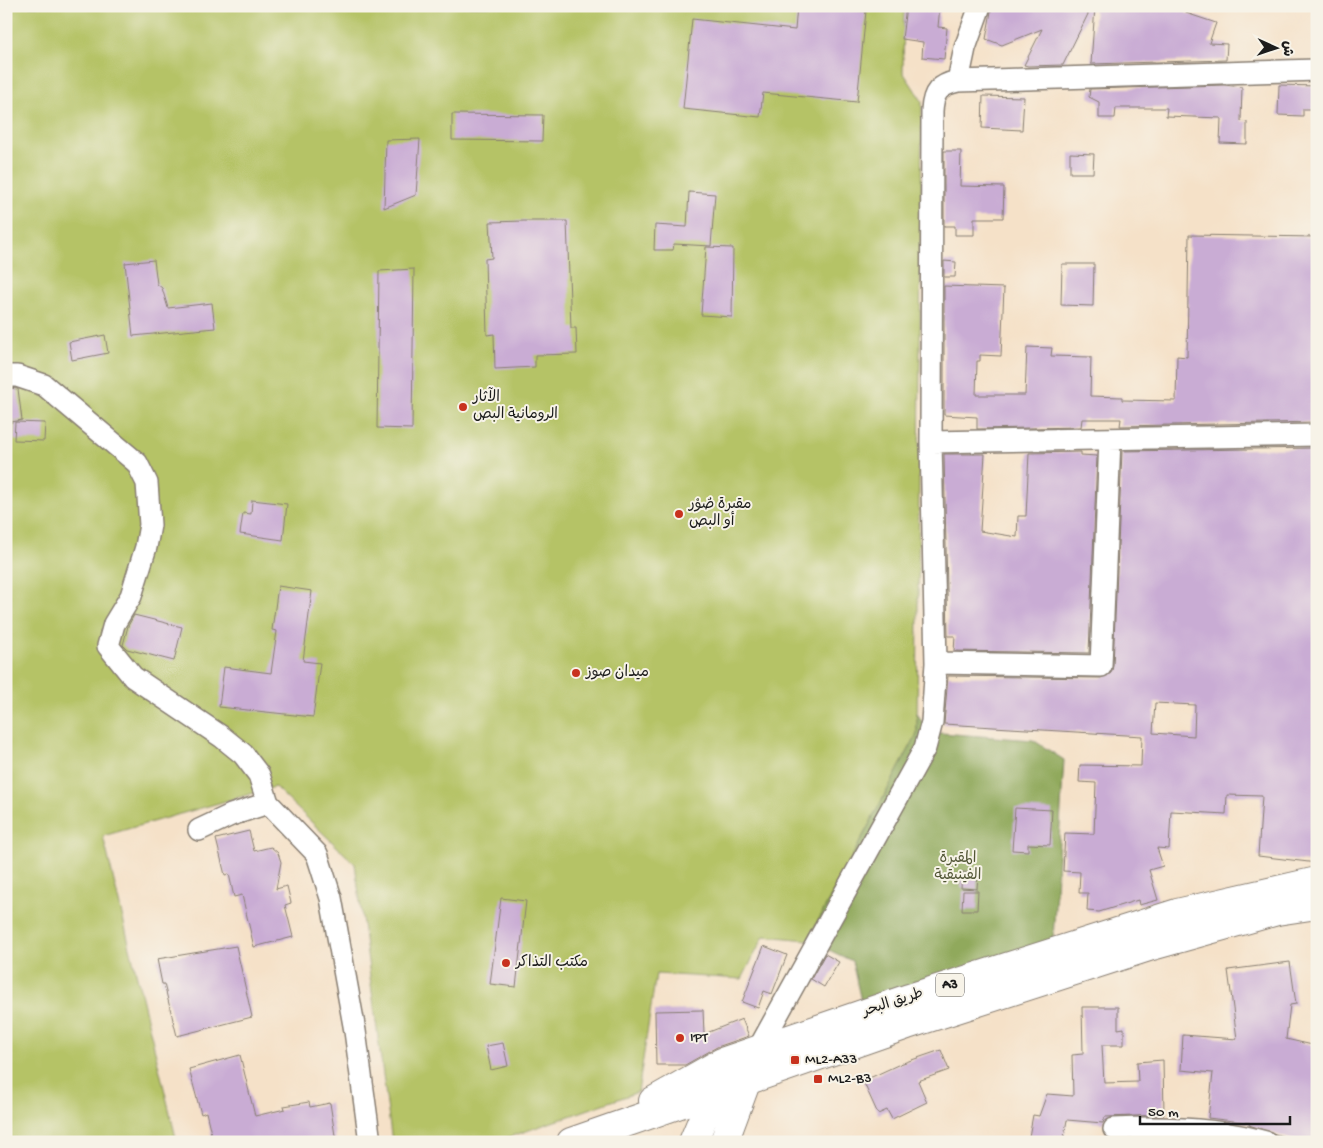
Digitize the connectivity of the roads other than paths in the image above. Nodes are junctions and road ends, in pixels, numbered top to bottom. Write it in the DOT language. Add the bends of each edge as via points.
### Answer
graph roads {
  1 [pos="980,6"];
  2 [pos="1317,70"];
  3 [pos="958,82"];
  4 [pos="6,376"];
  5 [pos="1317,436"];
  6 [pos="1110,439"];
  7 [pos="931,442"];
  8 [pos="936,663"];
  9 [pos="268,803"];
  10 [pos="199,830"];
  11 [pos="1317,881"];
  12 [pos="1317,905"];
  13 [pos="759,1048"];
  14 [pos="722,1062"];
  15 [pos="747,1082"];
  16 [pos="713,1094"];
  17 [pos="600,1130"];
  18 [pos="1114,1130"];
  19 [pos="370,1142"];
  20 [pos="571,1142"];
  21 [pos="693,1142"];
  22 [pos="724,1142"];
  23 [pos="1266,1142"];
  1 -- 3 [label="street" via="965,48"];
  2 -- 3 [label="street"];
  3 -- 7 [label="street" via="939,87 934,94 932,111"];
  4 -- 9 [label="street" via="17,376 44,385 137,463 147,483 150,525 131,596 114,624 108,646 133,676 243,754 259,775"];
  5 -- 6 [label="street"];
  6 -- 7 [label="street"];
  6 -- 8 [label="street" via="1101,666"];
  7 -- 8 [label="street"];
  8 -- 13 [label="street" via="932,722 926,748"];
  9 -- 10 [label="street"];
  9 -- 19 [label="street" via="317,854 331,898 355,1031"];
  11 -- 13 [label="main road, طريق البحر / A3" via="1177,913"];
  12 -- 15 [label="main road, طريق البحر / A3" via="1277,912 1152,946 907,1025"];
  13 -- 14 [label="main road, طريق البحر / A3"];
  13 -- 15 [label="main road"];
  14 -- 16 [label="main road"];
  14 -- 17 [label="main road, طريق البحر / A3"];
  15 -- 16 [label="main road, طريق البحر / A3"];
  15 -- 22 [label="main road"];
  16 -- 17 [label="main road, طريق البحر / A3"];
  16 -- 21 [label="main road"];
  17 -- 20 [label="main road, طريق البحر / A3"];
  18 -- 23 [label="street" via="1176,1127 1243,1135"];
}
